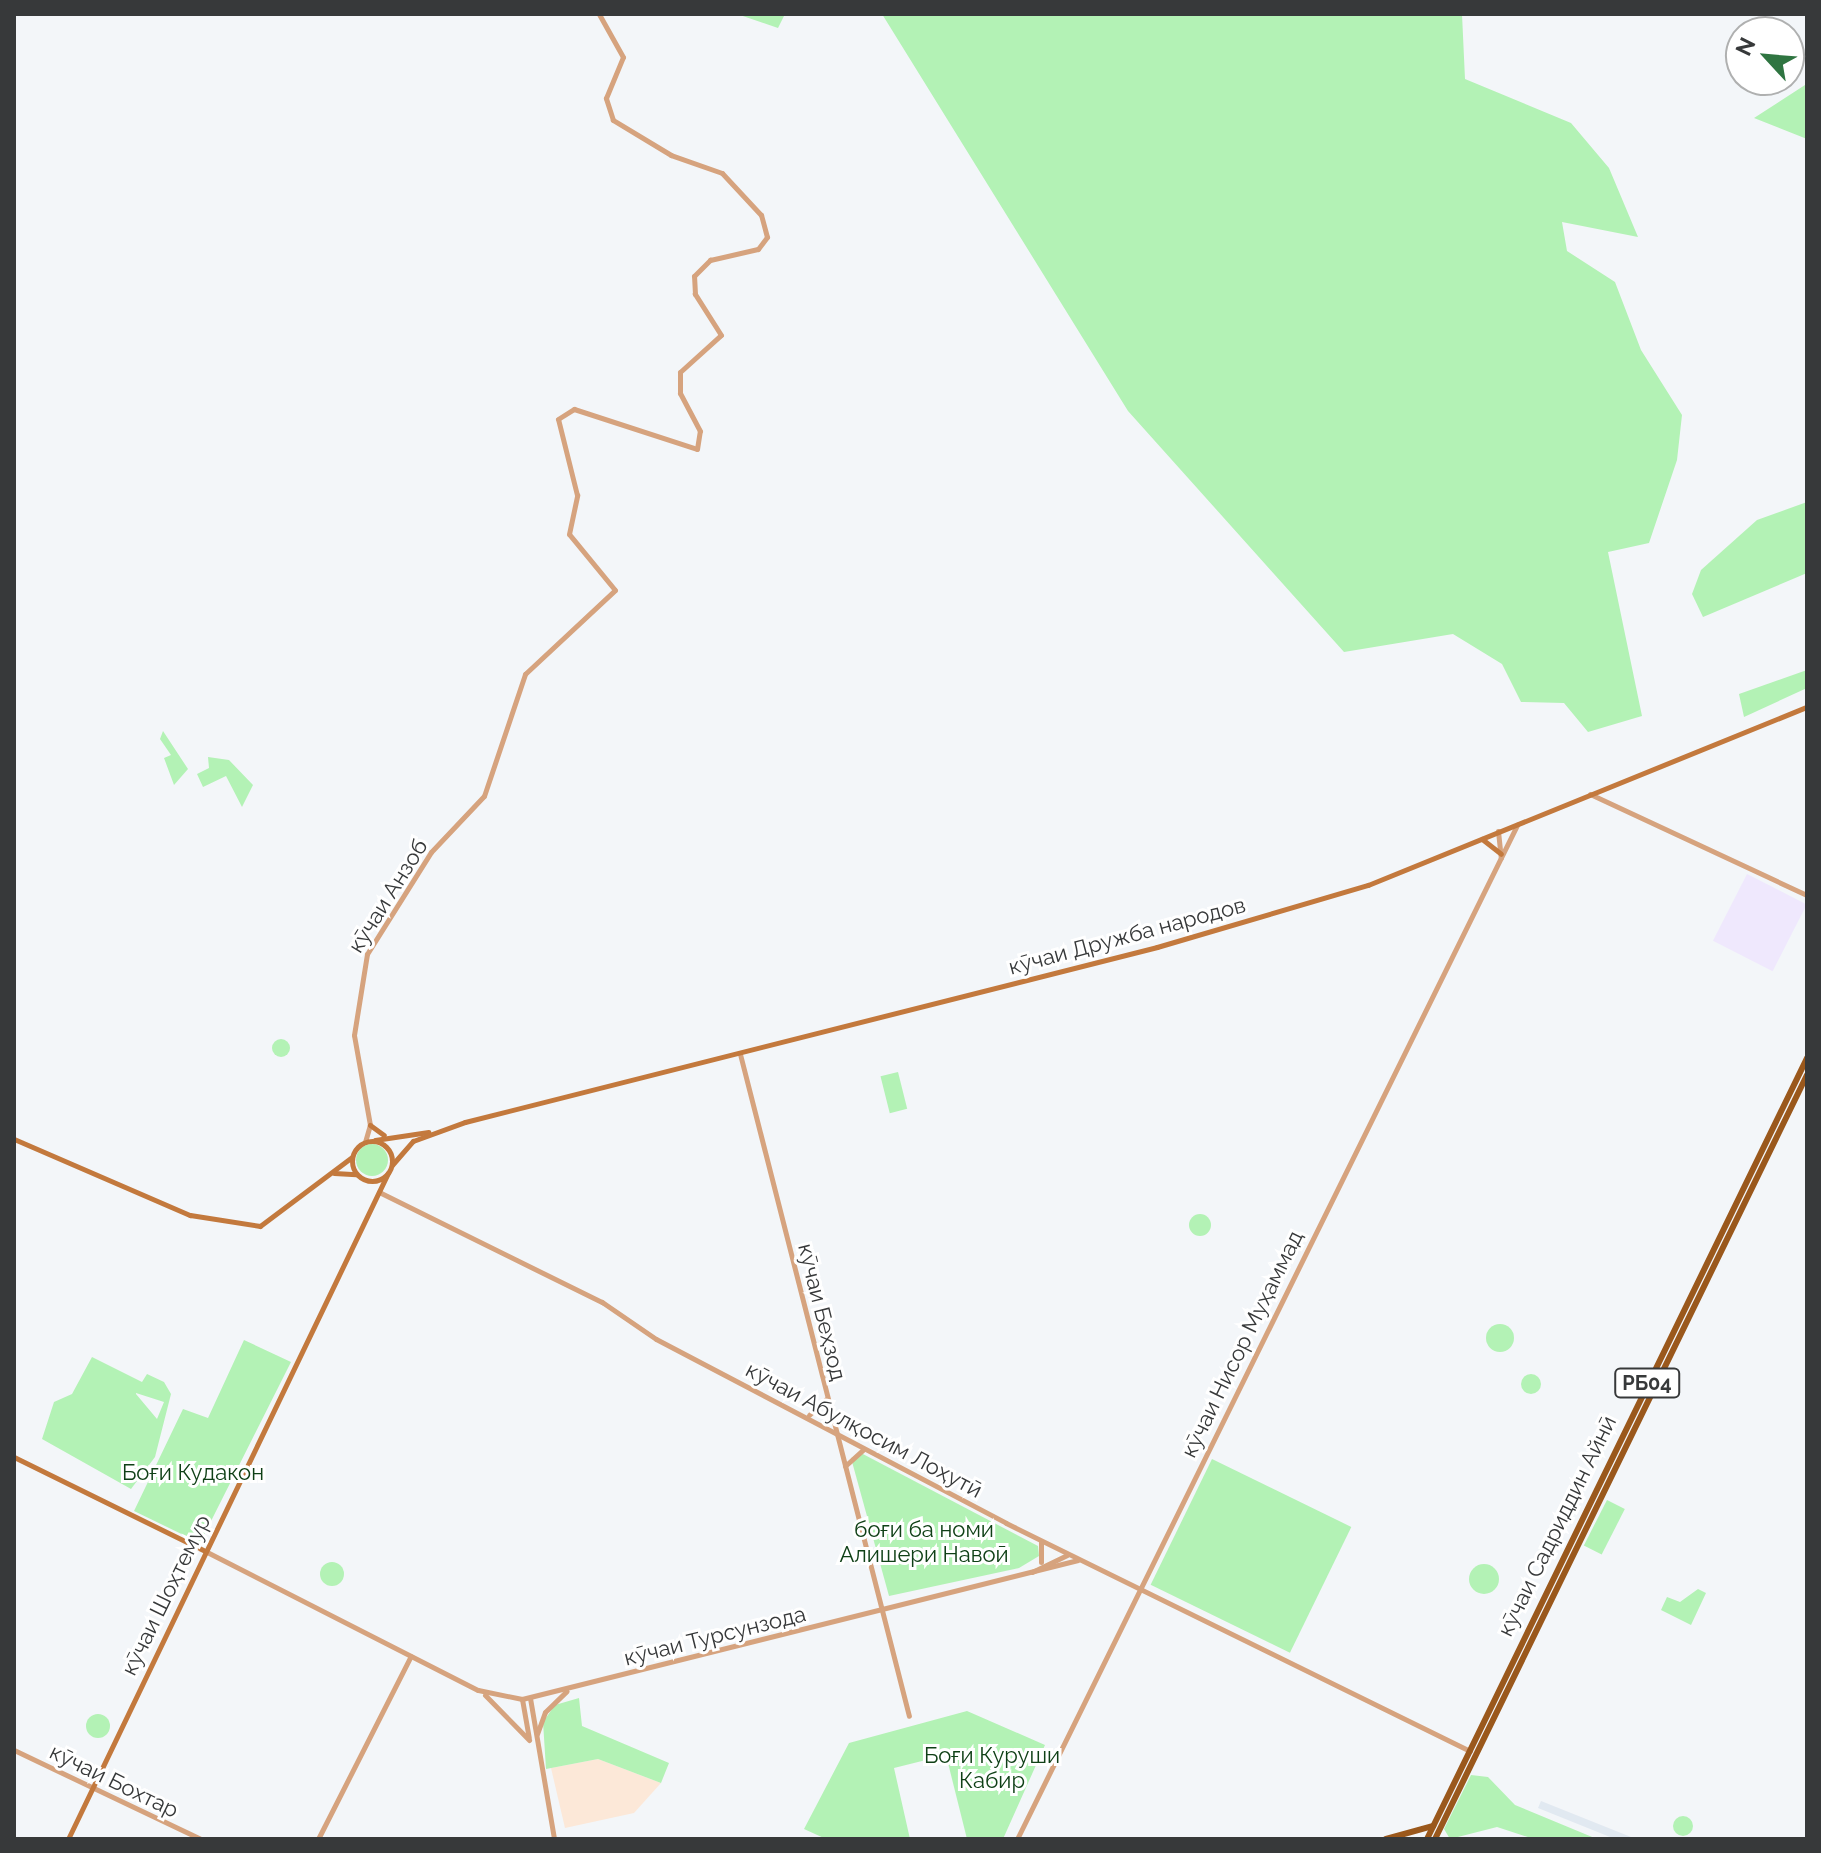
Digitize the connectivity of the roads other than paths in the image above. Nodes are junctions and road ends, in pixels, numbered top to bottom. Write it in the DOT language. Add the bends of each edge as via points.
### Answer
graph roads {
  1 [pos="599,14"];
  2 [pos="1807,707"];
  3 [pos="1609,785"];
  4 [pos="1589,794"];
  5 [pos="1616,802"];
  6 [pos="1518,823"];
  7 [pos="1498,831"];
  8 [pos="1481,839"];
  9 [pos="1501,854"];
  10 [pos="1500,865"];
  11 [pos="1807,895"];
  12 [pos="740,1054"];
  13 [pos="1807,1058"];
  14 [pos="1807,1075"];
  15 [pos="370,1125"];
  16 [pos="433,1131"];
  17 [pos="391,1135"];
  18 [pos="14,1139"];
  19 [pos="374,1141"];
  20 [pos="365,1142"];
  21 [pos="352,1157"];
  22 [pos="392,1165"];
  23 [pos="388,1173"];
  24 [pos="356,1174"];
  25 [pos="331,1176"];
  26 [pos="366,1180"];
  27 [pos="379,1192"];
  28 [pos="827,1398"];
  29 [pos="809,1415"];
  30 [pos="837,1431"];
  31 [pos="863,1450"];
  32 [pos="14,1457"];
  33 [pos="845,1466"];
  34 [pos="1041,1541"];
  35 [pos="205,1551"];
  36 [pos="1067,1554"];
  37 [pos="1078,1560"];
  38 [pos="1040,1564"];
  39 [pos="1032,1572"];
  40 [pos="1140,1590"];
  41 [pos="881,1610"];
  42 [pos="411,1656"];
  43 [pos="570,1689"];
  44 [pos="478,1690"];
  45 [pos="530,1698"];
  46 [pos="522,1699"];
  47 [pos="1491,1710"];
  48 [pos="909,1716"];
  49 [pos="533,1739"];
  50 [pos="14,1750"];
  51 [pos="1472,1751"];
  52 [pos="89,1787"];
  53 [pos="1433,1826"];
  54 [pos="68,1839"];
  55 [pos="201,1839"];
  56 [pos="318,1839"];
  57 [pos="554,1839"];
  58 [pos="1017,1839"];
  59 [pos="1386,1839"];
  60 [pos="1427,1839"];
  61 [pos="1435,1839"];
  1 -- 15 [label="street, кӯчаи Анзоб" via="623,57 606,98 613,120 671,155 715,168 768,229 758,249 710,260 694,276 695,294 721,335 680,372 680,393 700,431 697,449 563,409 557,430 577,495 569,534 615,586 613,595 525,674 484,796 423,863 360,973 354,997 357,1062"];
  2 -- 3 [label="main road, кӯчаи Дружба народов"];
  3 -- 4 [label="main road, кӯчаи Дружба народов"];
  3 -- 5 [label="street"];
  4 -- 5 [label="street"];
  4 -- 6 [label="main road, кӯчаи Дружба народов"];
  5 -- 11 [label="street"];
  6 -- 7 [label="main road, кӯчаи Дружба народов"];
  6 -- 10 [label="street, кӯчаи Нисор Муҳаммад"];
  7 -- 8 [label="main road, кӯчаи Дружба народов"];
  7 -- 9 [label="street, кӯчаи Нисор Муҳаммад"];
  8 -- 9 [label="main road"];
  8 -- 12 [label="main road, кӯчаи Дружба народов" via="1364,887 1168,944"];
  9 -- 10 [label="street, кӯчаи Нисор Муҳаммад"];
  10 -- 40 [label="street, кӯчаи Нисор Муҳаммад"];
  12 -- 16 [label="main road, кӯчаи Дружба народов"];
  12 -- 28 [label="street, кӯчаи Беҳзод"];
  13 -- 47 [label="highway, кӯчаи Садриддин Айнӣ / РБ04"];
  14 -- 47 [label="highway, кӯчаи Садриддин Айнӣ / РБ04"];
  15 -- 17 [label="main road"];
  15 -- 20 [label="street"];
  16 -- 17 [label="main road"];
  16 -- 22 [label="main road" via="413,1141"];
  17 -- 19 [label="main road"];
  18 -- 25 [label="main road" via="173,1209 260,1226"];
  19 -- 20 [label="main road"];
  19 -- 22 [label="main road" via="388,1149"];
  20 -- 21 [label="main road"];
  21 -- 24 [label="main road"];
  21 -- 25 [label="main road"];
  22 -- 23 [label="main road"];
  23 -- 26 [label="main road"];
  23 -- 27 [label="main road, кӯчаи Шоҳтемур"];
  24 -- 25 [label="main road"];
  24 -- 26 [label="main road"];
  26 -- 27 [label="main road"];
  27 -- 29 [label="street, кӯчаи Абулқосим Лоҳутӣ"];
  27 -- 35 [label="main road, кӯчаи Шоҳтемур"];
  28 -- 29 [label="street"];
  28 -- 30 [label="street, кӯчаи Беҳзод"];
  29 -- 30 [label="street, кӯчаи Абулқосим Лоҳутӣ"];
  30 -- 31 [label="street, кӯчаи Абулқосим Лоҳутӣ"];
  30 -- 33 [label="street, кӯчаи Беҳзод"];
  31 -- 33 [label="street"];
  31 -- 34 [label="street, кӯчаи Абулқосим Лоҳутӣ"];
  32 -- 35 [label="main road"];
  33 -- 41 [label="street, кӯчаи Беҳзод"];
  34 -- 36 [label="street, кӯчаи Абулқосим Лоҳутӣ"];
  34 -- 38 [label="street"];
  35 -- 42 [label="street, кӯчаи Турсунзода"];
  35 -- 52 [label="main road, кӯчаи Шоҳтемур"];
  36 -- 37 [label="street, кӯчаи Абулқосим Лоҳутӣ"];
  36 -- 38 [label="street"];
  37 -- 39 [label="street, кӯчаи Турсунзода"];
  37 -- 40 [label="street, кӯчаи Абулқосим Лоҳутӣ"];
  38 -- 39 [label="street"];
  39 -- 41 [label="street, кӯчаи Турсунзода"];
  40 -- 51 [label="street, кӯчаи Абулқосим Лоҳутӣ"];
  40 -- 58 [label="street, кӯчаи Нисор Муҳаммад"];
  41 -- 43 [label="street, кӯчаи Турсунзода"];
  41 -- 48 [label="street, кӯчаи Беҳзод"];
  42 -- 44 [label="street, кӯчаи Турсунзода"];
  42 -- 56 [label="street"];
  43 -- 45 [label="street, кӯчаи Турсунзода"];
  43 -- 49 [label="street" via="545,1712"];
  44 -- 46 [label="street, кӯчаи Турсунзода"];
  44 -- 49 [label="street"];
  45 -- 46 [label="street, кӯчаи Турсунзода"];
  45 -- 49 [label="street"];
  46 -- 49 [label="street"];
  47 -- 51 [label="highway, кӯчаи Садриддин Айнӣ"];
  49 -- 57 [label="street"];
  50 -- 52 [label="street, кӯчаи Бохтар"];
  51 -- 53 [label="highway, кӯчаи Садриддин Айнӣ"];
  51 -- 61 [label="highway, кӯчаи Садриддин Айнӣ"];
  52 -- 54 [label="main road, кӯчаи Шоҳтемур"];
  52 -- 55 [label="street, кӯчаи Бохтар"];
  53 -- 59 [label="highway"];
  53 -- 60 [label="highway, кӯчаи Садриддин Айнӣ"];
}
